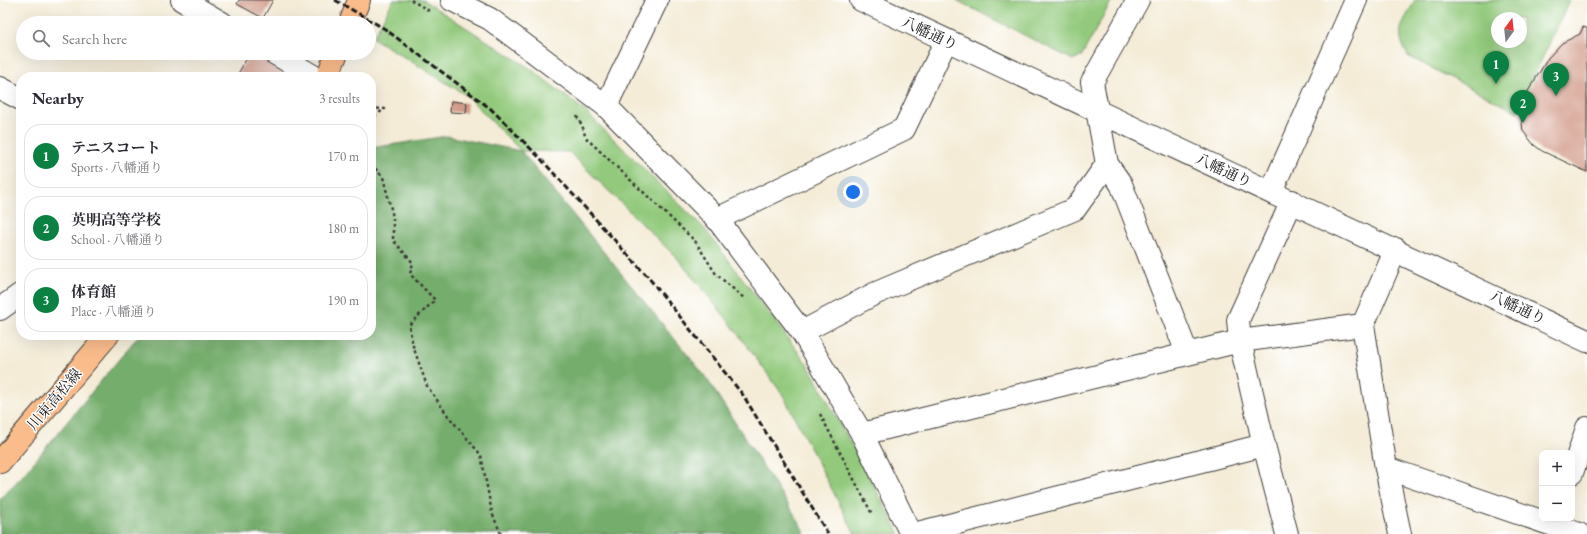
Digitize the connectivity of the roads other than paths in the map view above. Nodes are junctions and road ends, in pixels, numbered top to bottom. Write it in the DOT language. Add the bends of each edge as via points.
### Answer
graph roads {
  1 [pos="182,0"];
  2 [pos="359,0"];
  3 [pos="452,0"];
  4 [pos="656,0"];
  5 [pos="861,0"];
  6 [pos="1138,0"];
  7 [pos="1356,0"];
  8 [pos="210,16"];
  9 [pos="353,16"];
  10 [pos="946,41"];
  11 [pos="286,60"];
  12 [pos="334,60"];
  13 [pos="306,72"];
  14 [pos="329,72"];
  15 [pos="0,88"];
  16 [pos="16,96"];
  17 [pos="606,106"];
  18 [pos="1098,112"];
  19 [pos="1107,164"];
  20 [pos="1271,192"];
  21 [pos="1292,201"];
  22 [pos="717,219"];
  23 [pos="1396,249"];
  24 [pos="16,298"];
  25 [pos="0,309"];
  26 [pos="1363,325"];
  27 [pos="802,332"];
  28 [pos="104,340"];
  29 [pos="1587,340"];
  30 [pos="1240,341"];
  31 [pos="1187,353"];
  32 [pos="1587,428"];
  33 [pos="862,434"];
  34 [pos="1264,445"];
  35 [pos="0,462"];
  36 [pos="1575,464"];
  37 [pos="1386,468"];
  38 [pos="1539,517"];
  39 [pos="1555,522"];
  40 [pos="913,534"];
  41 [pos="1287,534"];
  42 [pos="1400,534"];
  43 [pos="1579,534"];
  1 -- 8 [label="street"];
  2 -- 9 [label="main road"];
  3 -- 17 [label="street" via="490,19"];
  4 -- 17 [label="street"];
  5 -- 10 [label="street, 八幡通り"];
  6 -- 18 [label="street" via="1092,82"];
  7 -- 20 [label="street"];
  10 -- 18 [label="street, 八幡通り"];
  10 -- 22 [label="street" via="904,129"];
  11 -- 13 [label="street"];
  12 -- 14 [label="main road"];
  15 -- 16 [label="street"];
  17 -- 22 [label="street"];
  18 -- 19 [label="street"];
  18 -- 20 [label="street, 八幡通り"];
  19 -- 27 [label="street" via="1075,209 874,294"];
  19 -- 31 [label="street" via="1121,184"];
  20 -- 21 [label="street, 八幡通り"];
  21 -- 23 [label="street, 八幡通り"];
  21 -- 30 [label="street" via="1238,320"];
  22 -- 27 [label="street"];
  23 -- 26 [label="street"];
  23 -- 29 [label="street, 八幡通り"];
  24 -- 25 [label="street"];
  26 -- 30 [label="street"];
  26 -- 37 [label="street"];
  27 -- 33 [label="street"];
  28 -- 35 [label="main road, 川東高松線"];
  30 -- 31 [label="street"];
  30 -- 34 [label="street"];
  31 -- 33 [label="street"];
  32 -- 36 [label="street"];
  33 -- 40 [label="street"];
  34 -- 40 [label="street"];
  34 -- 41 [label="street"];
  37 -- 38 [label="street"];
  37 -- 42 [label="street"];
  39 -- 43 [label="street"];
}
